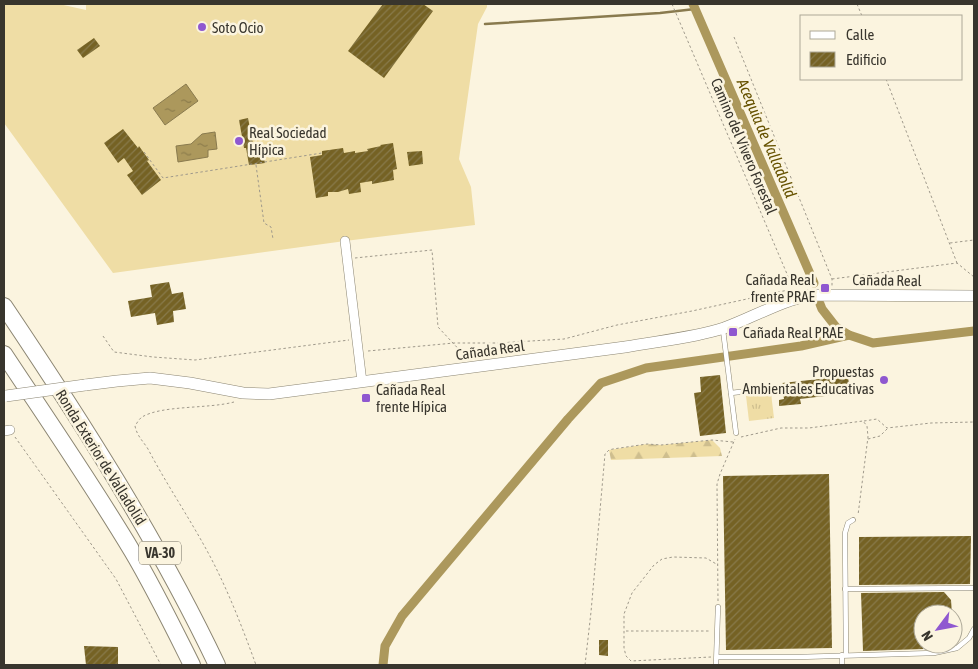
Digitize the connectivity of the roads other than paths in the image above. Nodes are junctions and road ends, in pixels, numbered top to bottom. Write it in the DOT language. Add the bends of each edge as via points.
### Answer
graph roads {
  1 [pos="345,241"];
  2 [pos="4,295"];
  3 [pos="974,296"];
  4 [pos="4,306"];
  5 [pos="723,328"];
  6 [pos="26,339"];
  7 [pos="4,354"];
  8 [pos="362,382"];
  9 [pos="782,387"];
  10 [pos="731,393"];
  11 [pos="5,397"];
  12 [pos="736,436"];
  13 [pos="853,520"];
  14 [pos="974,588"];
  15 [pos="845,589"];
  16 [pos="718,607"];
  17 [pos="974,629"];
  18 [pos="844,655"];
  19 [pos="717,657"];
  20 [pos="192,665"];
  21 [pos="217,665"];
  22 [pos="716,665"];
  23 [pos="842,665"];
  1 -- 8 [label="street"];
  2 -- 6 [label="highway"];
  3 -- 5 [label="street, Cañada Real" via="795,293"];
  4 -- 6 [label="highway, Ronda Exterior de Valladolid / VA-30"];
  5 -- 8 [label="street, Cañada Real" via="625,347"];
  5 -- 10 [label="lane"];
  6 -- 21 [label="highway, Ronda Exterior de Valladolid / VA-30" via="151,537"];
  7 -- 20 [label="highway, Ronda Exterior de Valladolid / VA-30" via="133,552"];
  8 -- 11 [label="street, Cañada Real, bridge" via="269,394 158,379 117,380"];
  9 -- 10 [label="lane"];
  10 -- 12 [label="lane"];
  13 -- 15 [label="lane" via="845,532"];
  14 -- 15 [label="lane"];
  15 -- 18 [label="lane"];
  16 -- 19 [label="lane"];
  17 -- 18 [label="lane" via="964,643 949,651"];
  18 -- 19 [label="lane"];
  18 -- 23 [label="lane"];
  19 -- 22 [label="lane"];
}
